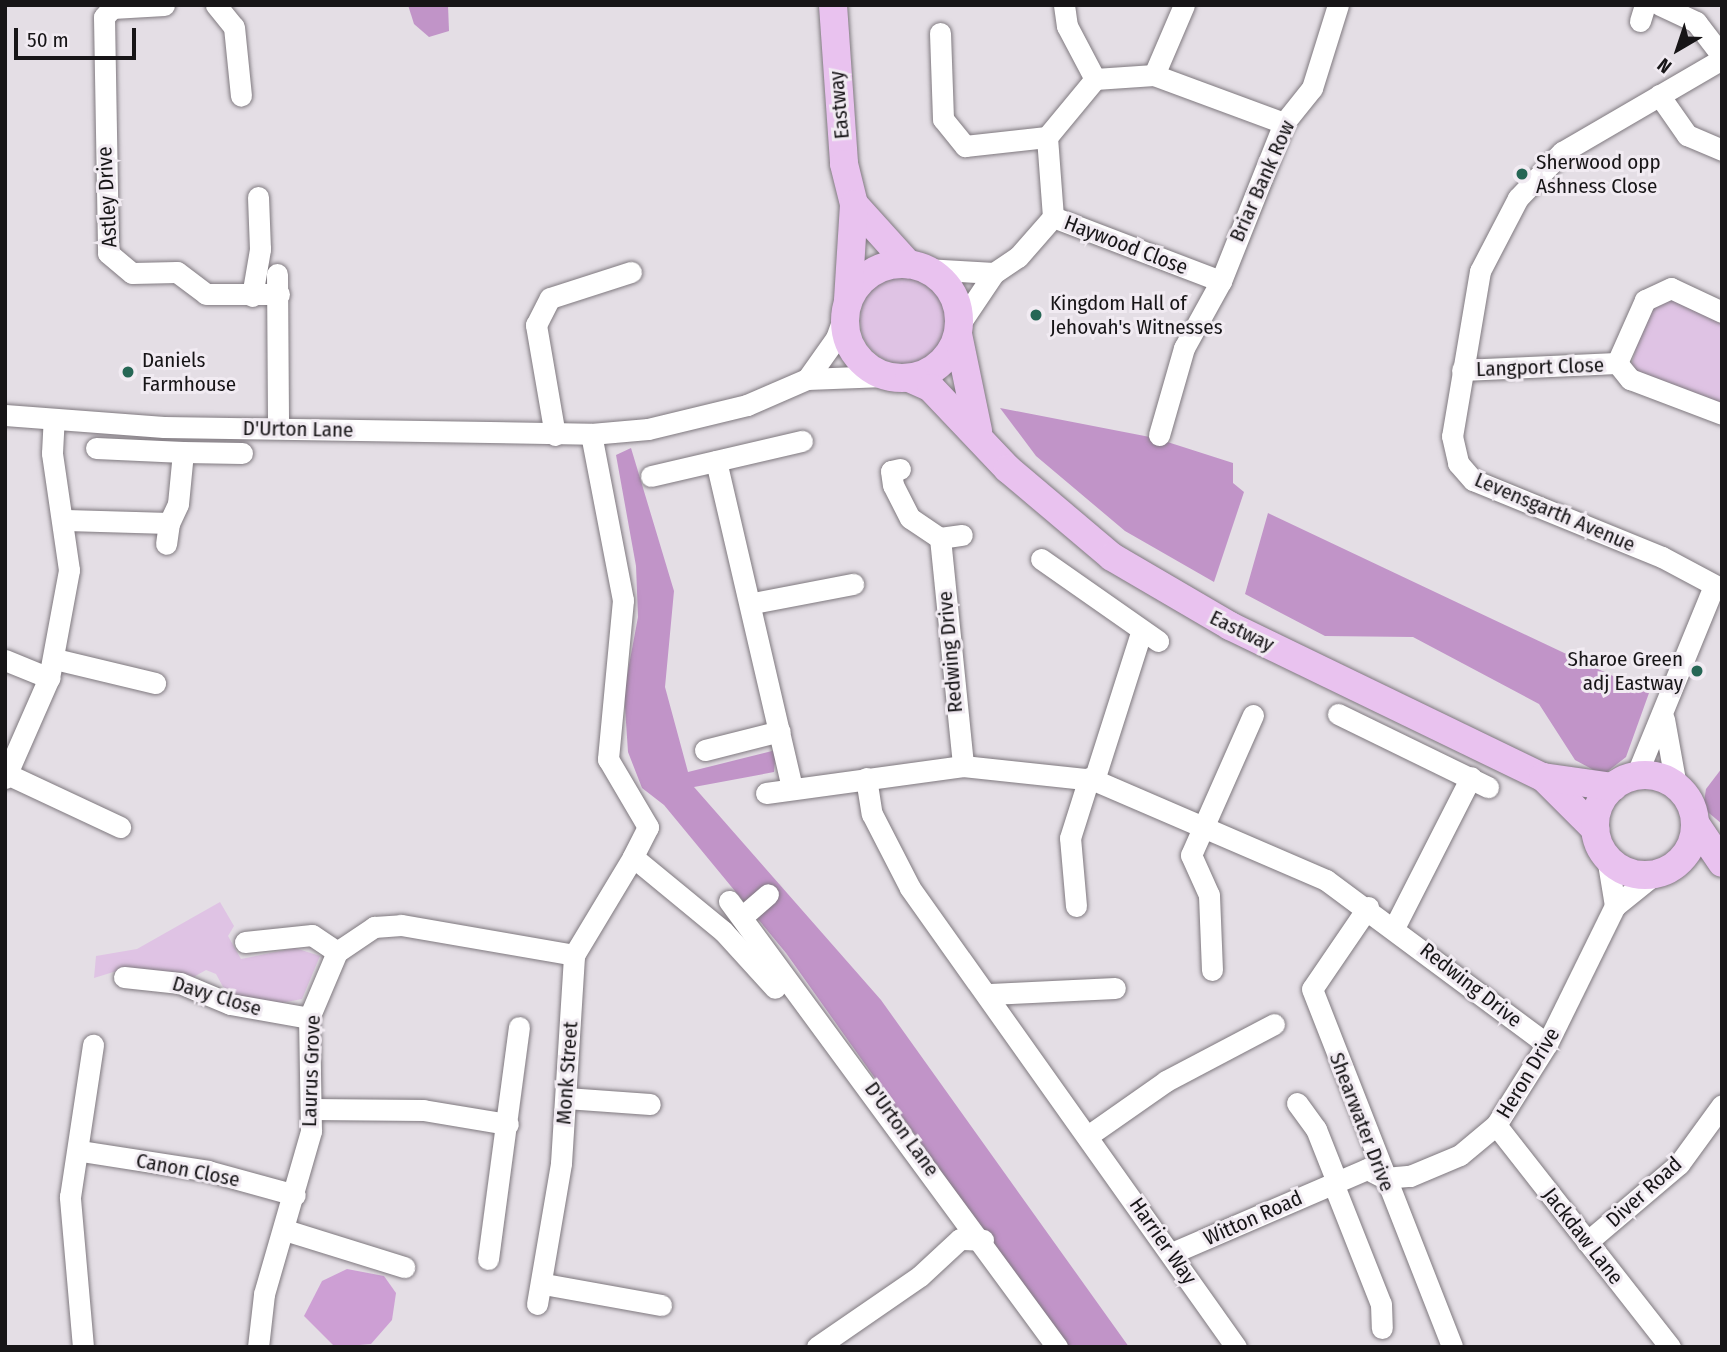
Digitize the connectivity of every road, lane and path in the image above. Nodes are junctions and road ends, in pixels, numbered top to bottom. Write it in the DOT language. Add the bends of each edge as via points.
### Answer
graph roads {
  1 [pos="164,5"];
  2 [pos="216,5"];
  3 [pos="833,5"];
  4 [pos="1064,5"];
  5 [pos="1184,5"];
  6 [pos="1338,5"];
  7 [pos="1660,5"];
  8 [pos="940,33"];
  9 [pos="1722,58"];
  10 [pos="1154,75"];
  11 [pos="1095,79"];
  12 [pos="1659,95"];
  13 [pos="241,96"];
  14 [pos="1284,123"];
  15 [pos="1047,137"];
  16 [pos="1722,150"];
  17 [pos="258,197"];
  18 [pos="854,204"];
  19 [pos="1053,217"];
  20 [pos="917,267"];
  21 [pos="631,272"];
  22 [pos="994,273"];
  23 [pos="1221,281"];
  24 [pos="252,296"];
  25 [pos="847,307"];
  26 [pos="1722,312"];
  27 [pos="958,330"];
  28 [pos="1617,363"];
  29 [pos="1462,370"];
  30 [pos="897,377"];
  31 [pos="807,379"];
  32 [pos="1722,414"];
  33 [pos="5,415"];
  34 [pos="54,420"];
  35 [pos="278,428"];
  36 [pos="978,431"];
  37 [pos="591,434"];
  38 [pos="555,435"];
  39 [pos="1159,435"];
  40 [pos="802,441"];
  41 [pos="96,448"];
  42 [pos="183,452"];
  43 [pos="242,453"];
  44 [pos="716,461"];
  45 [pos="900,469"];
  46 [pos="651,476"];
  47 [pos="66,520"];
  48 [pos="962,535"];
  49 [pos="940,538"];
  50 [pos="1041,559"];
  51 [pos="853,584"];
  52 [pos="1718,588"];
  53 [pos="753,603"];
  54 [pos="5,660"];
  55 [pos="52,668"];
  56 [pos="155,683"];
  57 [pos="1338,714"];
  58 [pos="1253,715"];
  59 [pos="1664,717"];
  60 [pos="780,732"];
  61 [pos="705,750"];
  62 [pos="963,766"];
  63 [pos="6,776"];
  64 [pos="1543,777"];
  65 [pos="866,778"];
  66 [pos="1092,779"];
  67 [pos="1624,781"];
  68 [pos="1676,786"];
  69 [pos="792,787"];
  70 [pos="766,793"];
  71 [pos="1695,823"];
  72 [pos="1205,824"];
  73 [pos="120,827"];
  74 [pos="1595,829"];
  75 [pos="633,857"];
  76 [pos="1607,857"];
  77 [pos="1722,863"];
  78 [pos="1668,867"];
  79 [pos="1722,877"];
  80 [pos="768,894"];
  81 [pos="1076,906"];
  82 [pos="1615,906"];
  83 [pos="1368,907"];
  84 [pos="1395,926"];
  85 [pos="245,942"];
  86 [pos="337,952"];
  87 [pos="575,956"];
  88 [pos="1217,957"];
  89 [pos="124,977"];
  90 [pos="775,988"];
  91 [pos="1115,988"];
  92 [pos="990,995"];
  93 [pos="309,1018"];
  94 [pos="1274,1024"];
  95 [pos="519,1027"];
  96 [pos="1547,1044"];
  97 [pos="93,1045"];
  98 [pos="566,1098"];
  99 [pos="1297,1103"];
  100 [pos="650,1104"];
  101 [pos="1722,1105"];
  102 [pos="311,1110"];
  103 [pos="509,1124"];
  104 [pos="1496,1125"];
  105 [pos="1714,1129"];
  106 [pos="1089,1135"];
  107 [pos="80,1152"];
  108 [pos="1385,1178"];
  109 [pos="1335,1182"];
  110 [pos="295,1195"];
  111 [pos="285,1230"];
  112 [pos="982,1240"];
  113 [pos="1587,1242"];
  114 [pos="1172,1253"];
  115 [pos="488,1259"];
  116 [pos="404,1267"];
  117 [pos="544,1284"];
  118 [pos="537,1304"];
  119 [pos="661,1305"];
  120 [pos="1382,1328"];
  121 [pos="83,1347"];
  122 [pos="258,1347"];
  123 [pos="817,1347"];
  124 [pos="1056,1347"];
  125 [pos="1236,1347"];
  126 [pos="1452,1347"];
  127 [pos="1670,1347"];
  1 -- 24 [label="street, Astley Drive" via="112,8 104,17 108,253 132,273 166,267 206,294"];
  2 -- 13 [label="street" via="234,27"];
  3 -- 18 [label="main road, Eastway" via="844,164"];
  4 -- 11 [label="street" via="1067,26"];
  5 -- 10 [label="street"];
  6 -- 14 [label="street, Briar Bank Row" via="1312,88"];
  7 -- 9 [label="street" via="1696,22"];
  8 -- 15 [label="street" via="943,119 965,146"];
  9 -- 12 [label="street, Levensgarth Avenue"];
  10 -- 11 [label="street"];
  10 -- 14 [label="street"];
  11 -- 15 [label="street"];
  12 -- 16 [label="street" via="1687,135"];
  12 -- 29 [label="street, Levensgarth Avenue" via="1562,152 1518,198 1479,271"];
  14 -- 23 [label="street, Briar Bank Row"];
  15 -- 19 [label="street"];
  17 -- 24 [label="street" via="260,249"];
  18 -- 20 [label="main road, Eastway"];
  18 -- 25 [label="main road, Eastway"];
  19 -- 22 [label="street" via="1018,257"];
  19 -- 23 [label="street, Haywood Close"];
  20 -- 22 [label="street"];
  20 -- 25 [label="main road" via="872,272"];
  20 -- 27 [label="main road" via="951,292"];
  21 -- 38 [label="street" via="550,298 536,325"];
  22 -- 27 [label="street"];
  23 -- 39 [label="street, Briar Bank Row" via="1184,348"];
  24 -- 35 [label="street, Astley Drive" via="278,284"];
  25 -- 30 [label="main road" via="849,345"];
  25 -- 31 [label="street" via="836,338"];
  26 -- 28 [label="street, Langport Close" via="1671,288 1645,300"];
  27 -- 30 [label="main road" via="935,368"];
  27 -- 36 [label="main road, Eastway"];
  28 -- 29 [label="street, Langport Close"];
  28 -- 32 [label="street, Langport Close" via="1630,379"];
  29 -- 52 [label="street, Levensgarth Avenue" via="1452,446 1472,480 1662,557"];
  30 -- 31 [label="street, D'Urton Lane"];
  30 -- 36 [label="main road, Eastway" via="931,388"];
  31 -- 37 [label="street, D'Urton Lane" via="747,405 636,431"];
  33 -- 34 [label="street, D'Urton Lane"];
  34 -- 35 [label="street, D'Urton Lane"];
  34 -- 47 [label="street" via="52,453"];
  35 -- 38 [label="street, D'Urton Lane"];
  36 -- 64 [label="main road, Eastway" via="1008,469 1112,557 1230,626"];
  37 -- 38 [label="street, D'Urton Lane"];
  37 -- 75 [label="street, Monk Street" via="623,600 608,759 617,784 643,812 646,838"];
  40 -- 44 [label="street"];
  41 -- 42 [label="street"];
  42 -- 43 [label="street"];
  42 -- 47 [label="street" via="178,504 168,534"];
  44 -- 46 [label="street"];
  44 -- 53 [label="street"];
  45 -- 49 [label="street" via="891,471 900,503 910,518"];
  47 -- 55 [label="street" via="69,570"];
  48 -- 49 [label="street"];
  49 -- 62 [label="street, Redwing Drive"];
  50 -- 66 [label="street" via="1150,635"];
  51 -- 53 [label="street"];
  52 -- 59 [label="street"];
  53 -- 60 [label="street"];
  54 -- 55 [label="street"];
  55 -- 56 [label="street"];
  55 -- 63 [label="street"];
  57 -- 84 [label="street" via="1479,782"];
  58 -- 72 [label="street"];
  59 -- 67 [label="street"];
  59 -- 68 [label="street"];
  60 -- 61 [label="street"];
  60 -- 69 [label="street"];
  62 -- 65 [label="street, Redwing Drive"];
  62 -- 66 [label="street, Redwing Drive"];
  63 -- 73 [label="street"];
  64 -- 67 [label="main road, Eastway"];
  64 -- 74 [label="main road, Eastway"];
  65 -- 69 [label="street, Redwing Drive"];
  65 -- 92 [label="street, Harrier Way" via="872,814 910,888"];
  66 -- 72 [label="street, Redwing Drive"];
  66 -- 81 [label="street" via="1070,838"];
  67 -- 68 [label="main road, Eastway"];
  67 -- 74 [label="main road"];
  68 -- 71 [label="main road"];
  69 -- 70 [label="street, Redwing Drive"];
  71 -- 77 [label="main road"];
  71 -- 78 [label="main road"];
  72 -- 83 [label="street, Redwing Drive" via="1285,858"];
  72 -- 88 [label="street" via="1191,855 1209,895"];
  74 -- 76 [label="main road, Eastway"];
  75 -- 87 [label="street, Monk Street"];
  75 -- 90 [label="street" via="723,931"];
  76 -- 78 [label="main road" via="1625,870"];
  76 -- 82 [label="street"];
  78 -- 79 [label="main road"];
  78 -- 82 [label="street, Heron Drive" via="1630,888"];
  80 -- 112 [label="street, D'Urton Lane" via="736,908"];
  82 -- 96 [label="street, Heron Drive"];
  83 -- 84 [label="street, Redwing Drive"];
  83 -- 108 [label="street, Shearwater Drive" via="1312,989"];
  84 -- 96 [label="street, Redwing Drive"];
  85 -- 86 [label="street" via="312,935"];
  86 -- 87 [label="street" via="374,927 401,925"];
  86 -- 93 [label="street, Laurus Grove"];
  87 -- 98 [label="street, Monk Street"];
  89 -- 93 [label="street, Davy Close" via="180,982 230,1004"];
  91 -- 92 [label="street"];
  92 -- 106 [label="street, Harrier Way"];
  93 -- 102 [label="street, Laurus Grove"];
  94 -- 106 [label="street" via="1167,1081"];
  95 -- 103 [label="street"];
  96 -- 104 [label="street, Heron Drive"];
  97 -- 107 [label="street"];
  98 -- 100 [label="street"];
  98 -- 117 [label="street, Monk Street"];
  99 -- 109 [label="street" via="1316,1129"];
  101 -- 105 [label="street, Diver Road"];
  102 -- 103 [label="street" via="423,1110"];
  102 -- 110 [label="street, Laurus Grove"];
  103 -- 115 [label="street"];
  104 -- 108 [label="street, Heron Drive" via="1460,1155 1410,1176"];
  104 -- 113 [label="street, Jackdaw Lane"];
  105 -- 113 [label="street, Diver Road"];
  106 -- 114 [label="street, Harrier Way"];
  107 -- 110 [label="street, Canon Close" via="208,1171"];
  107 -- 121 [label="street" via="69,1237"];
  108 -- 109 [label="street, Witton Road" via="1367,1169"];
  108 -- 126 [label="street, Shearwater Drive"];
  109 -- 114 [label="street, Witton Road"];
  109 -- 120 [label="street" via="1381,1304"];
  110 -- 111 [label="street, Laurus Grove"];
  111 -- 116 [label="street"];
  111 -- 122 [label="street, Laurus Grove" via="264,1294"];
  112 -- 123 [label="street" via="960,1239 920,1276"];
  112 -- 124 [label="street, D'Urton Lane"];
  113 -- 127 [label="street, Jackdaw Lane"];
  114 -- 125 [label="street, Harrier Way"];
  117 -- 118 [label="street, Monk Street"];
  117 -- 119 [label="street"];
}
